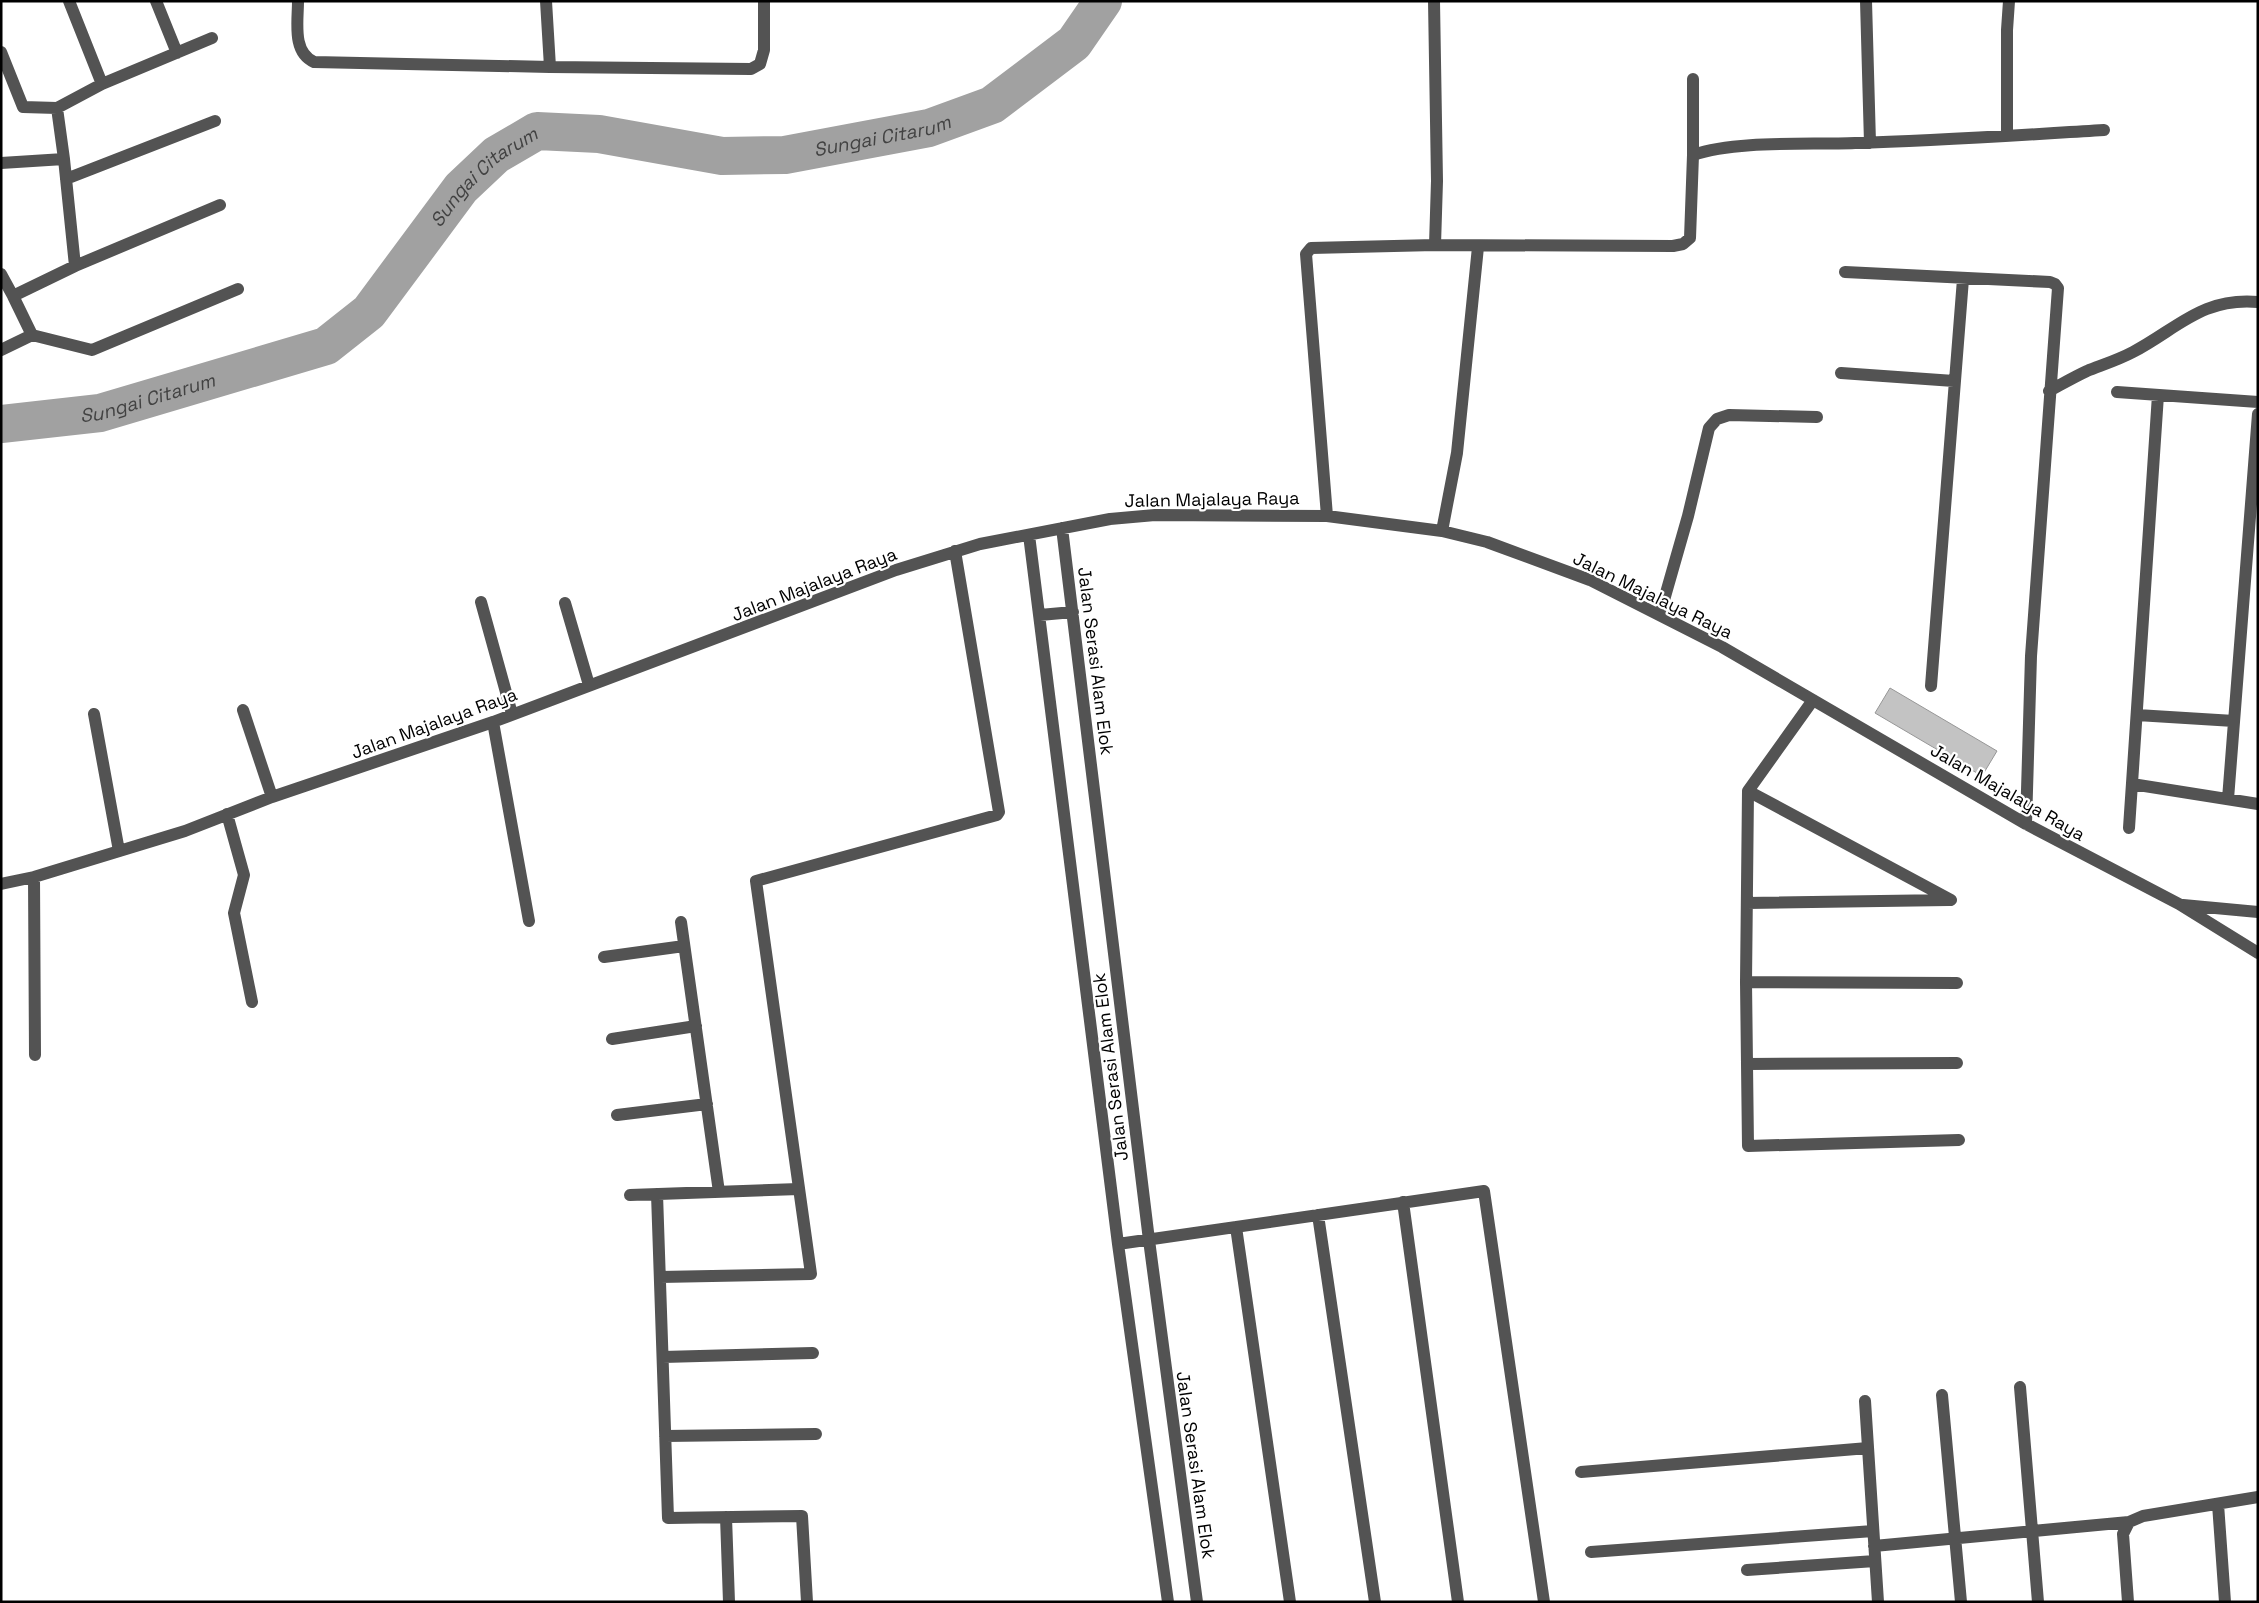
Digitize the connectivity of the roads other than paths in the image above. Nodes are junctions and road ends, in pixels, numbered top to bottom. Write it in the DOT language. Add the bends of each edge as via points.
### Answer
graph roads {
  1 [pos="69,1"];
  2 [pos="156,1"];
  3 [pos="298,1"];
  4 [pos="546,1"];
  5 [pos="764,1"];
  6 [pos="1434,1"];
  7 [pos="1866,1"];
  8 [pos="2009,1"];
  9 [pos="212,38"];
  10 [pos="1,52"];
  11 [pos="177,53"];
  12 [pos="550,67"];
  13 [pos="1692,79"];
  14 [pos="102,84"];
  15 [pos="57,108"];
  16 [pos="215,121"];
  17 [pos="2104,130"];
  18 [pos="2007,134"];
  19 [pos="1870,143"];
  20 [pos="1693,155"];
  21 [pos="64,158"];
  22 [pos="1,163"];
  23 [pos="66,179"];
  24 [pos="220,205"];
  25 [pos="1435,245"];
  26 [pos="1478,247"];
  27 [pos="75,266"];
  28 [pos="1845,272"];
  29 [pos="1,274"];
  30 [pos="1963,279"];
  31 [pos="238,289"];
  32 [pos="13,296"];
  33 [pos="2258,302"];
  34 [pos="32,335"];
  35 [pos="1,350"];
  36 [pos="1841,373"];
  37 [pos="1954,381"];
  38 [pos="2049,391"];
  39 [pos="2117,392"];
  40 [pos="2158,395"];
  41 [pos="2258,402"];
  42 [pos="2258,414"];
  43 [pos="1817,417"];
  44 [pos="1327,516"];
  45 [pos="1062,528"];
  46 [pos="1442,531"];
  47 [pos="1029,535"];
  48 [pos="955,551"];
  49 [pos="481,602"];
  50 [pos="565,604"];
  51 [pos="1073,612"];
  52 [pos="1660,614"];
  53 [pos="1040,615"];
  54 [pos="589,686"];
  55 [pos="1930,686"];
  56 [pos="1813,700"];
  57 [pos="243,710"];
  58 [pos="94,714"];
  59 [pos="512,714"];
  60 [pos="2137,715"];
  61 [pos="2234,721"];
  62 [pos="493,722"];
  63 [pos="2132,784"];
  64 [pos="1748,791"];
  65 [pos="272,797"];
  66 [pos="2228,799"];
  67 [pos="2258,804"];
  68 [pos="228,814"];
  69 [pos="2026,824"];
  70 [pos="2129,828"];
  71 [pos="119,851"];
  72 [pos="34,878"];
  73 [pos="1,884"];
  74 [pos="1747,903"];
  75 [pos="2179,904"];
  76 [pos="2258,912"];
  77 [pos="530,921"];
  78 [pos="681,922"];
  79 [pos="684,946"];
  80 [pos="2258,953"];
  81 [pos="604,957"];
  82 [pos="1746,982"];
  83 [pos="1956,983"];
  84 [pos="252,1002"];
  85 [pos="696,1026"];
  86 [pos="612,1039"];
  87 [pos="34,1055"];
  88 [pos="1957,1063"];
  89 [pos="1748,1064"];
  90 [pos="706,1104"];
  91 [pos="618,1115"];
  92 [pos="1959,1140"];
  93 [pos="799,1189"];
  94 [pos="719,1192"];
  95 [pos="656,1194"];
  96 [pos="630,1195"];
  97 [pos="1403,1202"];
  98 [pos="1318,1215"];
  99 [pos="1236,1227"];
  100 [pos="1149,1240"];
  101 [pos="1118,1244"];
  102 [pos="660,1278"];
  103 [pos="813,1354"];
  104 [pos="662,1356"];
  105 [pos="2020,1387"];
  106 [pos="1942,1395"];
  107 [pos="1865,1401"];
  108 [pos="816,1434"];
  109 [pos="665,1436"];
  110 [pos="1868,1448"];
  111 [pos="1580,1472"];
  112 [pos="2258,1497"];
  113 [pos="2218,1504"];
  114 [pos="726,1517"];
  115 [pos="2129,1522"];
  116 [pos="1873,1531"];
  117 [pos="2032,1532"];
  118 [pos="1956,1539"];
  119 [pos="1874,1546"];
  120 [pos="1590,1552"];
  121 [pos="1875,1561"];
  122 [pos="1747,1570"];
  123 [pos="729,1602"];
  124 [pos="807,1602"];
  125 [pos="1168,1602"];
  126 [pos="1197,1602"];
  127 [pos="1290,1602"];
  128 [pos="1375,1602"];
  129 [pos="1458,1602"];
  130 [pos="1544,1602"];
  131 [pos="1878,1602"];
  132 [pos="1961,1602"];
  133 [pos="2038,1602"];
  134 [pos="2128,1602"];
  135 [pos="2225,1602"];
  1 -- 14 [label="street"];
  2 -- 11 [label="street"];
  3 -- 12 [label="street" via="300,51 314,62"];
  4 -- 12 [label="street"];
  5 -- 12 [label="street" via="764,50 760,64 751,69"];
  6 -- 25 [label="street"];
  7 -- 19 [label="street"];
  8 -- 18 [label="street"];
  9 -- 11 [label="street"];
  10 -- 15 [label="street" via="23,107"];
  11 -- 14 [label="street"];
  13 -- 20 [label="street"];
  14 -- 15 [label="street"];
  15 -- 21 [label="street"];
  16 -- 23 [label="street"];
  17 -- 18 [label="street"];
  18 -- 19 [label="street"];
  19 -- 20 [label="street" via="1730,147"];
  20 -- 26 [label="street" via="1690,238 1683,244"];
  21 -- 22 [label="street"];
  21 -- 23 [label="street"];
  23 -- 27 [label="street"];
  24 -- 27 [label="street"];
  25 -- 26 [label="street"];
  25 -- 44 [label="street" via="1307,250"];
  26 -- 46 [label="street" via="1459,444"];
  27 -- 32 [label="street"];
  28 -- 30 [label="street"];
  29 -- 32 [label="street"];
  30 -- 37 [label="street"];
  30 -- 38 [label="street" via="2056,284"];
  31 -- 34 [label="street" via="92,350"];
  32 -- 34 [label="street"];
  33 -- 38 [label="street" via="2210,306 2134,352"];
  34 -- 35 [label="street"];
  36 -- 37 [label="street"];
  37 -- 55 [label="street"];
  38 -- 69 [label="street" via="2031,656"];
  39 -- 40 [label="street"];
  40 -- 41 [label="street"];
  40 -- 60 [label="street"];
  42 -- 61 [label="street"];
  43 -- 52 [label="street" via="1729,416 1717,419 1709,428"];
  44 -- 45 [label="street, Jalan Majalaya Raya" via="1154,514"];
  44 -- 46 [label="street, Jalan Majalaya Raya"];
  45 -- 47 [label="street, Jalan Majalaya Raya"];
  45 -- 51 [label="street, Jalan Serasi Alam Elok"];
  46 -- 52 [label="street, Jalan Majalaya Raya" via="1488,542 1590,580"];
  47 -- 48 [label="street, Jalan Majalaya Raya"];
  47 -- 53 [label="street, Jalan Serasi Alam Elok"];
  48 -- 54 [label="street, Jalan Majalaya Raya" via="896,570"];
  48 -- 93 [label="street" via="998,815 756,881"];
  49 -- 59 [label="street"];
  50 -- 54 [label="street"];
  51 -- 53 [label="street"];
  51 -- 100 [label="street, Jalan Serasi Alam Elok"];
  52 -- 56 [label="street, Jalan Majalaya Raya"];
  53 -- 101 [label="street, Jalan Serasi Alam Elok"];
  54 -- 59 [label="street, Jalan Majalaya Raya"];
  56 -- 64 [label="street"];
  56 -- 69 [label="street, Jalan Majalaya Raya"];
  57 -- 65 [label="street"];
  58 -- 71 [label="street"];
  59 -- 62 [label="street, Jalan Majalaya Raya"];
  60 -- 61 [label="street"];
  60 -- 63 [label="street"];
  61 -- 66 [label="street"];
  62 -- 65 [label="street, Jalan Majalaya Raya"];
  62 -- 77 [label="street"];
  63 -- 66 [label="street"];
  63 -- 70 [label="street"];
  64 -- 74 [label="street"];
  64 -- 74 [label="street" via="1952,900"];
  65 -- 68 [label="street, Jalan Majalaya Raya"];
  66 -- 67 [label="street"];
  68 -- 71 [label="street, Jalan Majalaya Raya"];
  68 -- 84 [label="street" via="244,875 234,914"];
  69 -- 75 [label="street, Jalan Majalaya Raya"];
  71 -- 72 [label="street, Jalan Majalaya Raya"];
  72 -- 73 [label="street, Jalan Majalaya Raya"];
  72 -- 87 [label="street"];
  74 -- 82 [label="street"];
  75 -- 76 [label="street"];
  75 -- 80 [label="street, Jalan Majalaya Raya"];
  78 -- 79 [label="street"];
  79 -- 81 [label="street"];
  79 -- 85 [label="street"];
  82 -- 83 [label="street"];
  82 -- 89 [label="street"];
  85 -- 86 [label="street"];
  85 -- 90 [label="street"];
  88 -- 89 [label="street"];
  89 -- 92 [label="street" via="1748,1146"];
  90 -- 91 [label="street"];
  90 -- 94 [label="street"];
  93 -- 94 [label="street"];
  93 -- 102 [label="street" via="812,1274"];
  94 -- 95 [label="street"];
  95 -- 96 [label="street"];
  95 -- 102 [label="street"];
  97 -- 98 [label="street"];
  97 -- 129 [label="street"];
  97 -- 130 [label="street" via="1484,1191"];
  98 -- 99 [label="street"];
  98 -- 128 [label="street"];
  99 -- 100 [label="street"];
  99 -- 127 [label="street"];
  100 -- 101 [label="street"];
  100 -- 126 [label="street, Jalan Serasi Alam Elok"];
  101 -- 125 [label="street, Jalan Serasi Alam Elok"];
  102 -- 104 [label="street"];
  103 -- 104 [label="street"];
  104 -- 109 [label="street"];
  105 -- 117 [label="street"];
  106 -- 118 [label="street"];
  107 -- 110 [label="street"];
  108 -- 109 [label="street"];
  109 -- 114 [label="street" via="668,1518"];
  110 -- 111 [label="street"];
  110 -- 116 [label="street"];
  112 -- 113 [label="street"];
  113 -- 115 [label="street" via="2143,1516"];
  113 -- 135 [label="street"];
  114 -- 123 [label="street"];
  114 -- 124 [label="street" via="802,1516"];
  115 -- 117 [label="street"];
  115 -- 134 [label="street" via="2123,1534"];
  116 -- 119 [label="street"];
  116 -- 120 [label="street"];
  117 -- 118 [label="street"];
  117 -- 133 [label="street"];
  118 -- 119 [label="street"];
  118 -- 132 [label="street"];
  119 -- 121 [label="street"];
  121 -- 122 [label="street"];
  121 -- 131 [label="street"];
}
